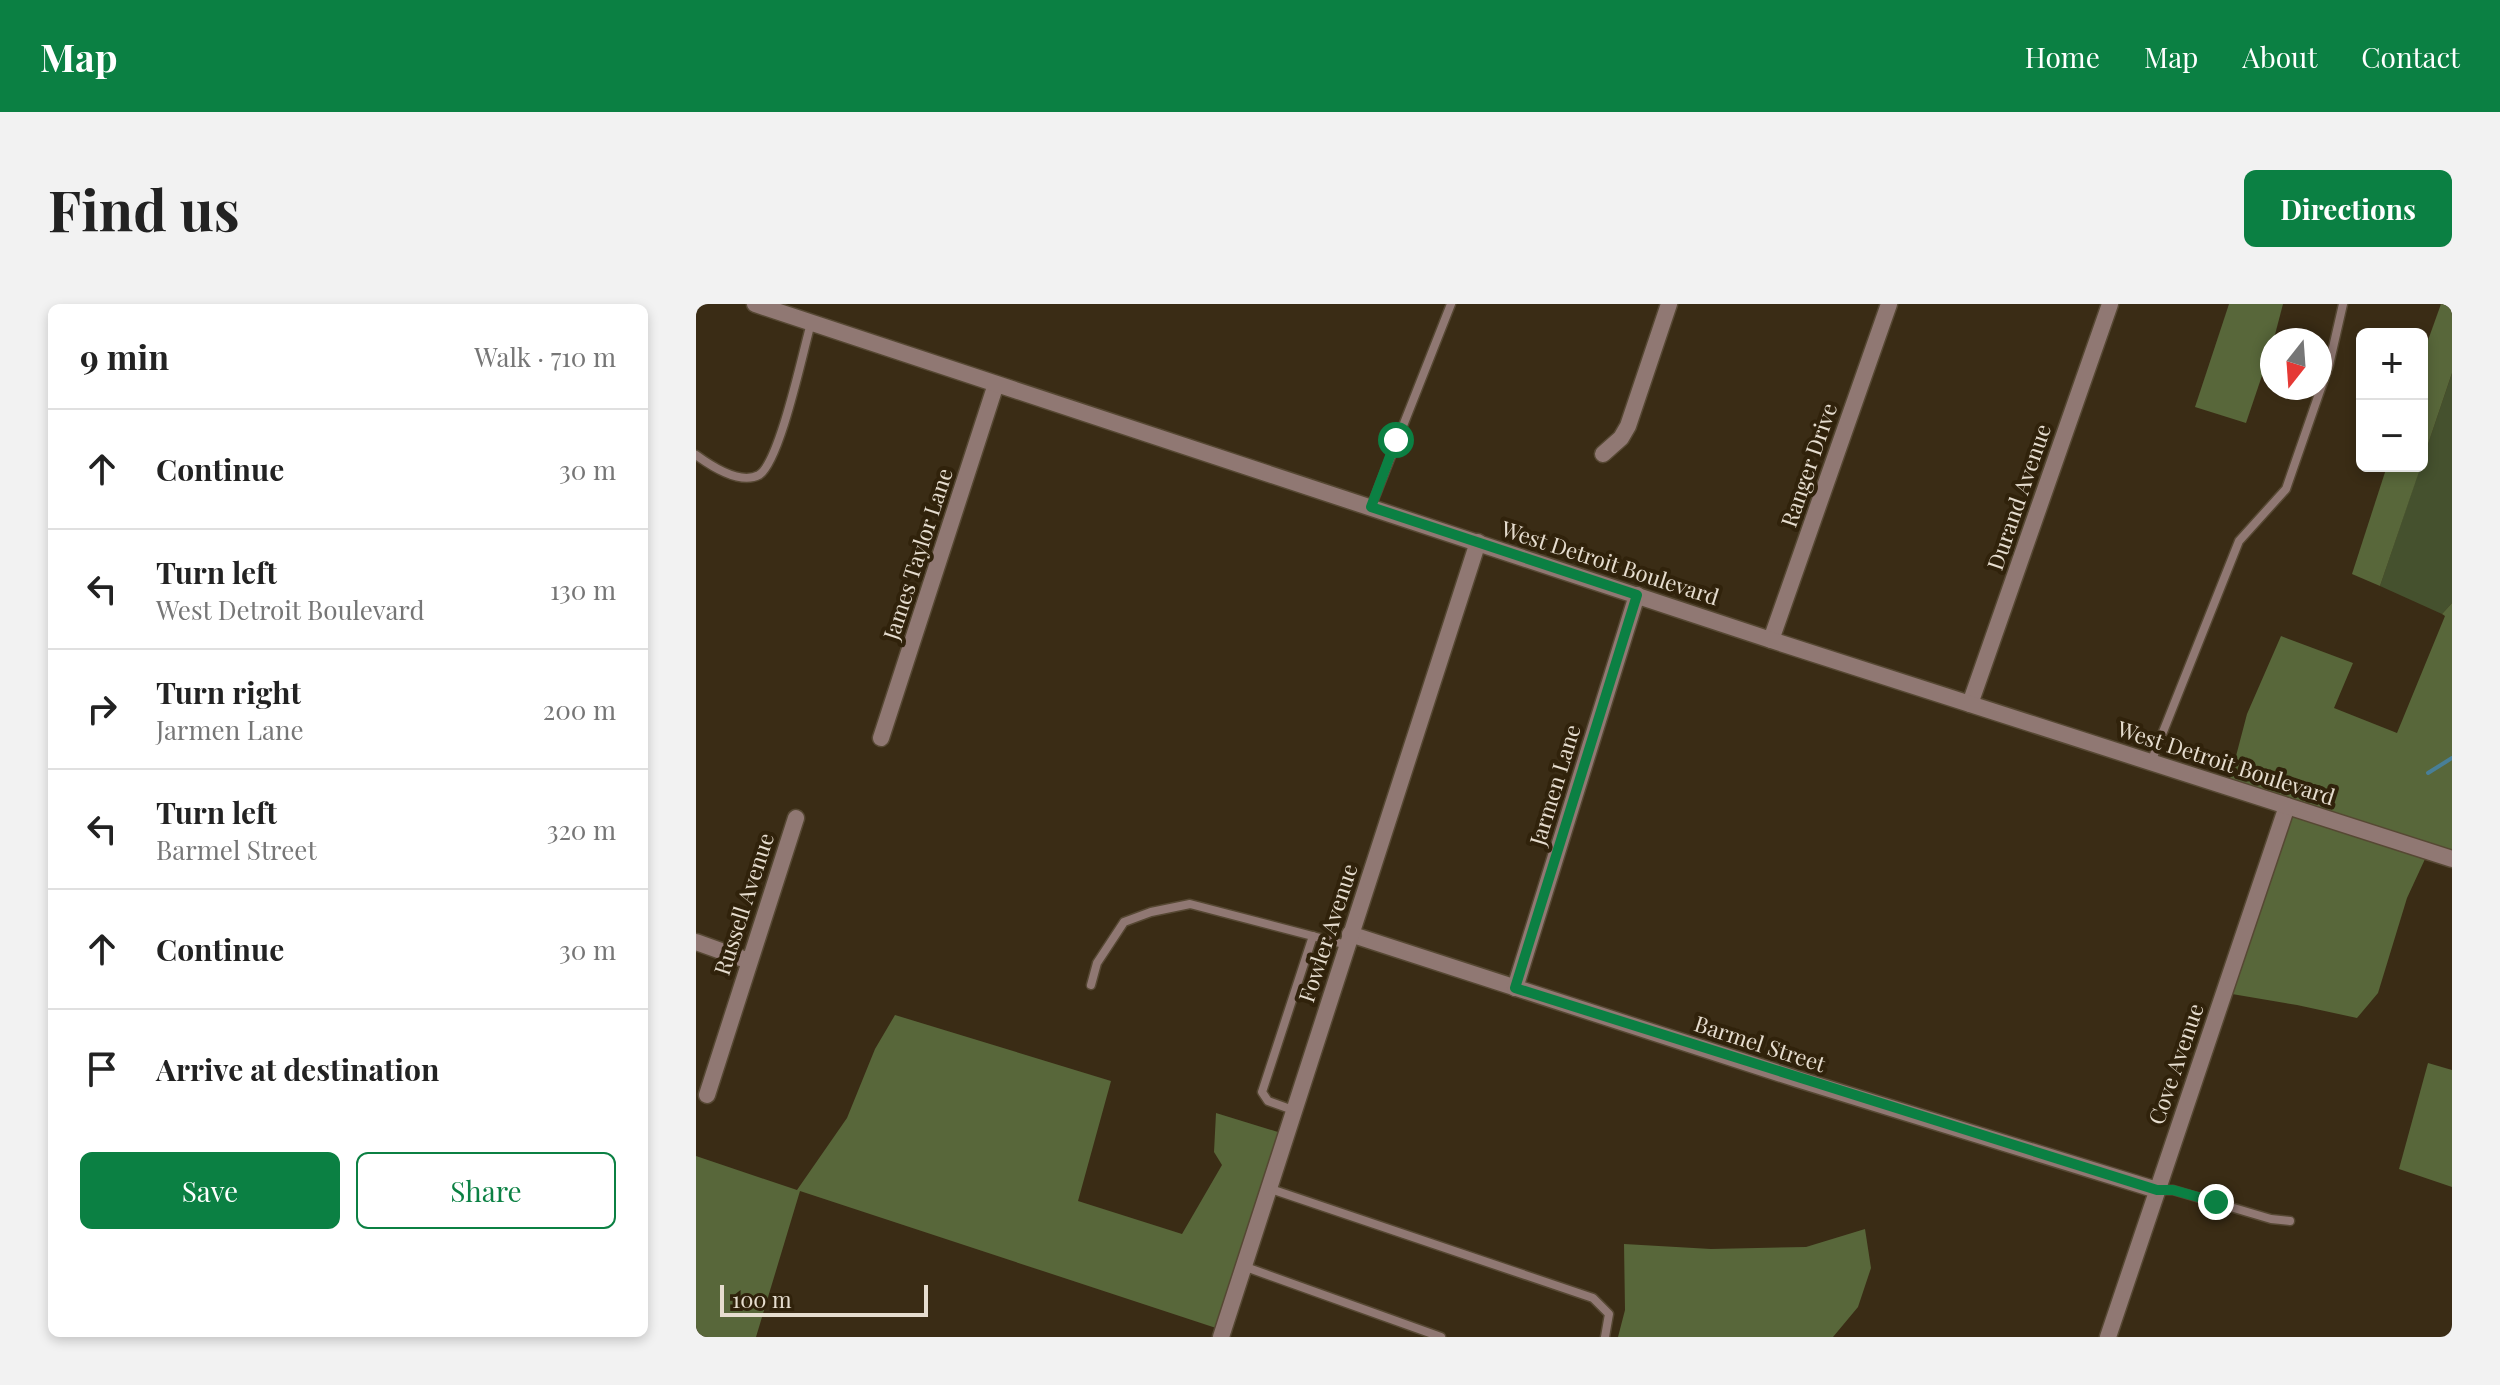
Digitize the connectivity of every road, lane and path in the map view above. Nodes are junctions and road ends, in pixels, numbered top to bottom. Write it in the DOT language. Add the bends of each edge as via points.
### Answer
graph roads {
  1 [pos="755,304"];
  2 [pos="1451,304"];
  3 [pos="1669,304"];
  4 [pos="1889,304"];
  5 [pos="2110,304"];
  6 [pos="2343,304"];
  7 [pos="811,323"];
  8 [pos="996,384"];
  9 [pos="1603,454"];
  10 [pos="696,455"];
  11 [pos="1371,507"];
  12 [pos="1478,542"];
  13 [pos="1637,595"];
  14 [pos="1771,640"];
  15 [pos="1970,704"];
  16 [pos="881,738"];
  17 [pos="2151,762"];
  18 [pos="2287,806"];
  19 [pos="796,818"];
  20 [pos="2452,859"];
  21 [pos="1313,936"];
  22 [pos="1349,940"];
  23 [pos="696,942"];
  24 [pos="749,961"];
  25 [pos="1091,985"];
  26 [pos="1515,988"];
  27 [pos="707,1095"];
  28 [pos="1293,1110"];
  29 [pos="1268,1188"];
  30 [pos="2157,1190"];
  31 [pos="2290,1221"];
  32 [pos="1242,1265"];
  33 [pos="1221,1337"];
  34 [pos="1441,1337"];
  35 [pos="1605,1337"];
  36 [pos="2108,1337"];
  1 -- 7 [label="street, West Detroit Boulevard"];
  2 -- 11 [label="lane"];
  3 -- 9 [label="street" via="1628,426"];
  4 -- 14 [label="street, Ranger Drive"];
  5 -- 15 [label="street, Durand Avenue"];
  6 -- 17 [label="lane" via="2329,365 2286,489 2239,541"];
  7 -- 8 [label="street, West Detroit Boulevard"];
  7 -- 10 [label="lane" via="787,416 761,474 751,478 718,470"];
  8 -- 11 [label="street, West Detroit Boulevard"];
  8 -- 16 [label="street, James Taylor Lane"];
  11 -- 12 [label="street, West Detroit Boulevard"];
  12 -- 13 [label="street, West Detroit Boulevard"];
  12 -- 22 [label="street, Fowler Avenue"];
  13 -- 14 [label="street, West Detroit Boulevard"];
  13 -- 26 [label="street, Jarmen Lane"];
  14 -- 15 [label="street, West Detroit Boulevard"];
  15 -- 17 [label="street, West Detroit Boulevard"];
  17 -- 18 [label="street, West Detroit Boulevard"];
  18 -- 20 [label="street, West Detroit Boulevard"];
  18 -- 30 [label="street, Cove Avenue"];
  19 -- 24 [label="street, Russell Avenue"];
  21 -- 22 [label="lane"];
  21 -- 25 [label="lane" via="1190,904 1177,906 1124,922 1097,963"];
  21 -- 28 [label="lane" via="1262,1092 1268,1101"];
  22 -- 26 [label="street, Barmel Street"];
  22 -- 28 [label="street, Fowler Avenue"];
  23 -- 24 [label="street"];
  24 -- 27 [label="street, Russell Avenue"];
  26 -- 30 [label="street, Barmel Street"];
  28 -- 29 [label="street, Fowler Avenue"];
  29 -- 32 [label="street, Fowler Avenue"];
  29 -- 35 [label="lane" via="1593,1298 1609,1314"];
  30 -- 31 [label="lane"];
  30 -- 36 [label="street, Cove Avenue"];
  32 -- 33 [label="street, Fowler Avenue"];
  32 -- 34 [label="lane"];
}
